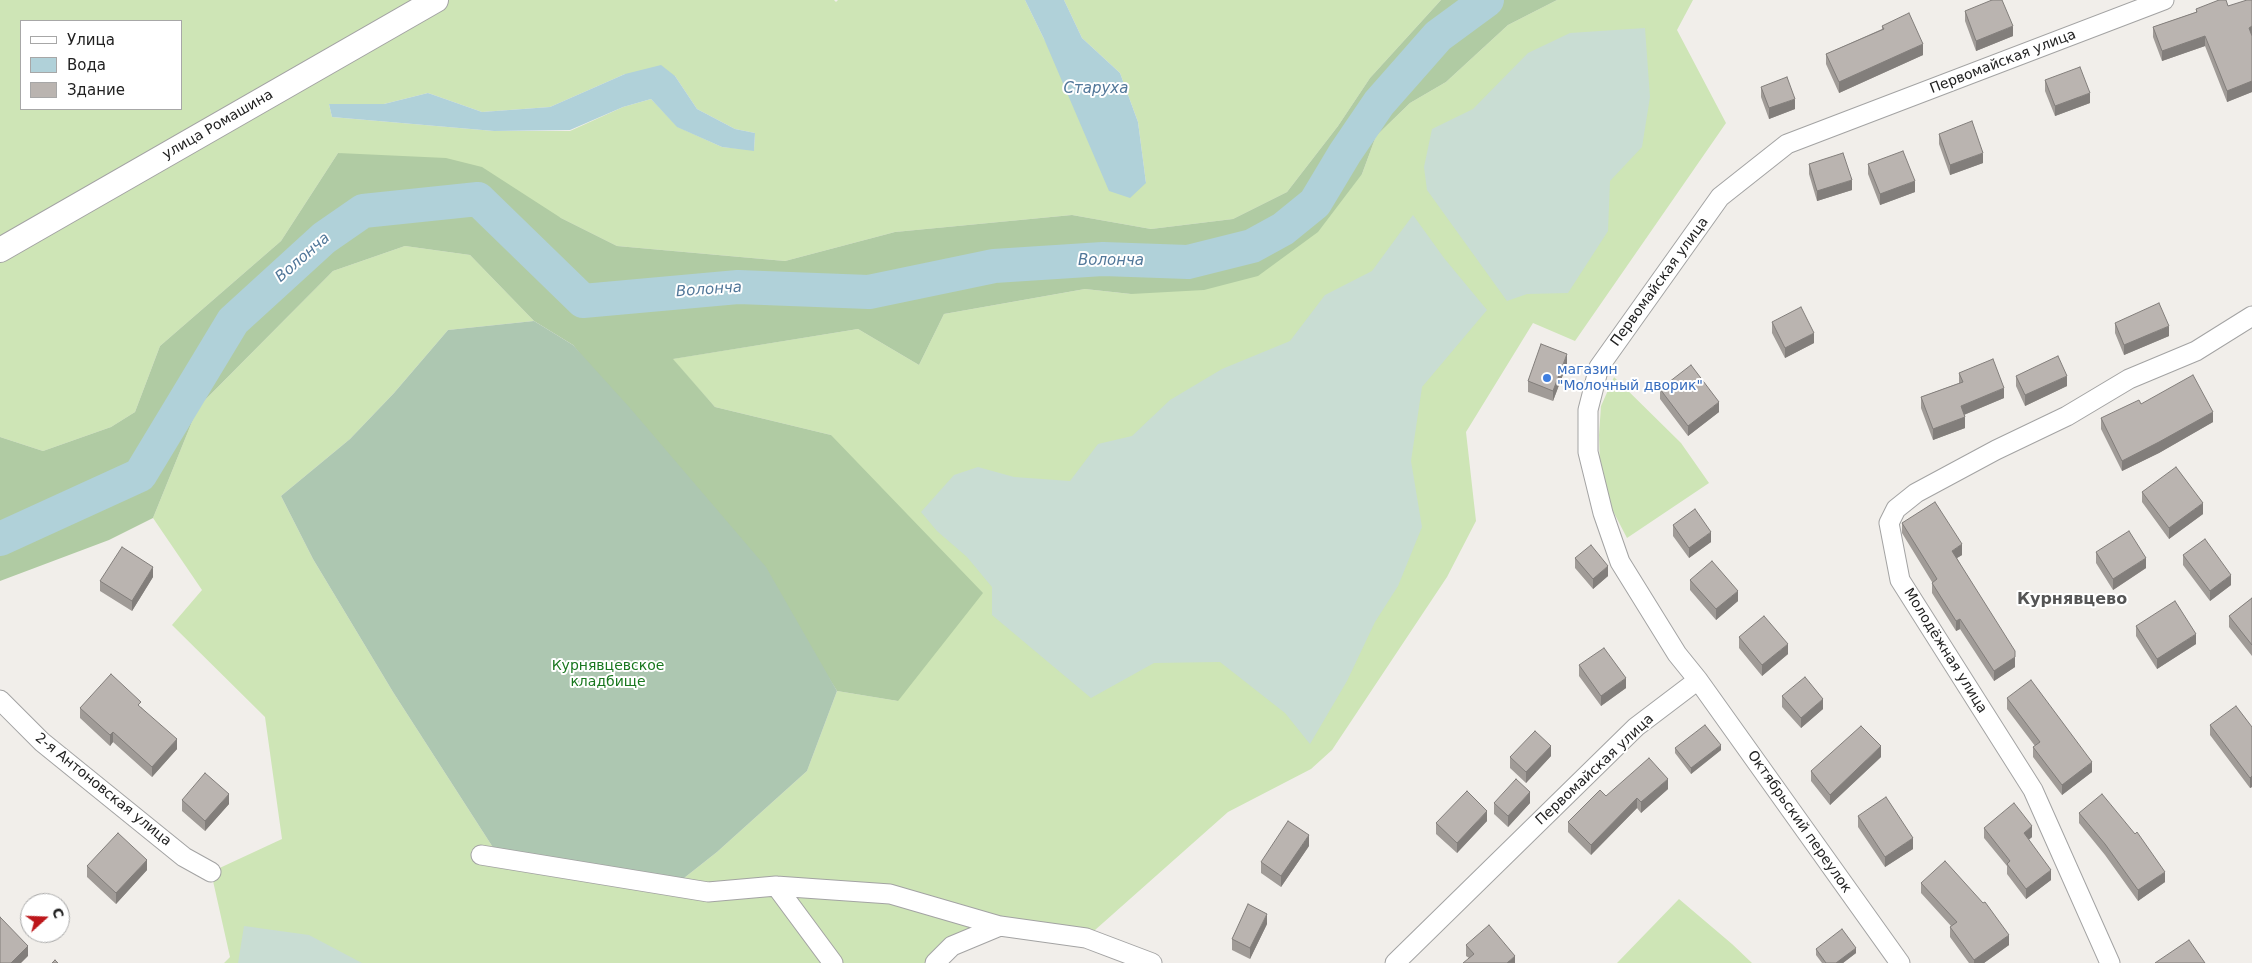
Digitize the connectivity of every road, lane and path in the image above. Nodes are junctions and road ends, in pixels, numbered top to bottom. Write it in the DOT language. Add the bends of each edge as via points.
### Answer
graph roads {
  1 [pos="436,0"];
  2 [pos="2164,0"];
  3 [pos="0,250"];
  4 [pos="2252,316"];
  5 [pos="1698,680"];
  6 [pos="0,700"];
  7 [pos="481,855"];
  8 [pos="210,872"];
  9 [pos="776,886"];
  10 [pos="1000,926"];
  11 [pos="833,963"];
  12 [pos="935,963"];
  13 [pos="1152,963"];
  14 [pos="1396,963"];
  15 [pos="1900,963"];
  16 [pos="2110,963"];
  1 -- 3 [label="street, улица Ромашина"];
  2 -- 5 [label="street, Первомайская улица" via="1787,144 1720,197 1599,367 1588,410 1588,452 1604,513 1620,562 1677,654"];
  4 -- 16 [label="street, Молодёжная улица" via="2196,351 2129,379 2067,416 1916,493 1896,509 1889,523 1900,580 2033,790"];
  5 -- 14 [label="street, Первомайская улица" via="1636,727"];
  5 -- 15 [label="street, Октябрьский переулок"];
  6 -- 8 [label="street, 2-я Антоновская улица" via="42,742 184,856"];
  7 -- 9 [label="street" via="708,892"];
  9 -- 10 [label="street" via="890,894"];
  9 -- 11 [label="street"];
  10 -- 12 [label="street" via="952,946"];
  10 -- 13 [label="street" via="1086,938"];
}
